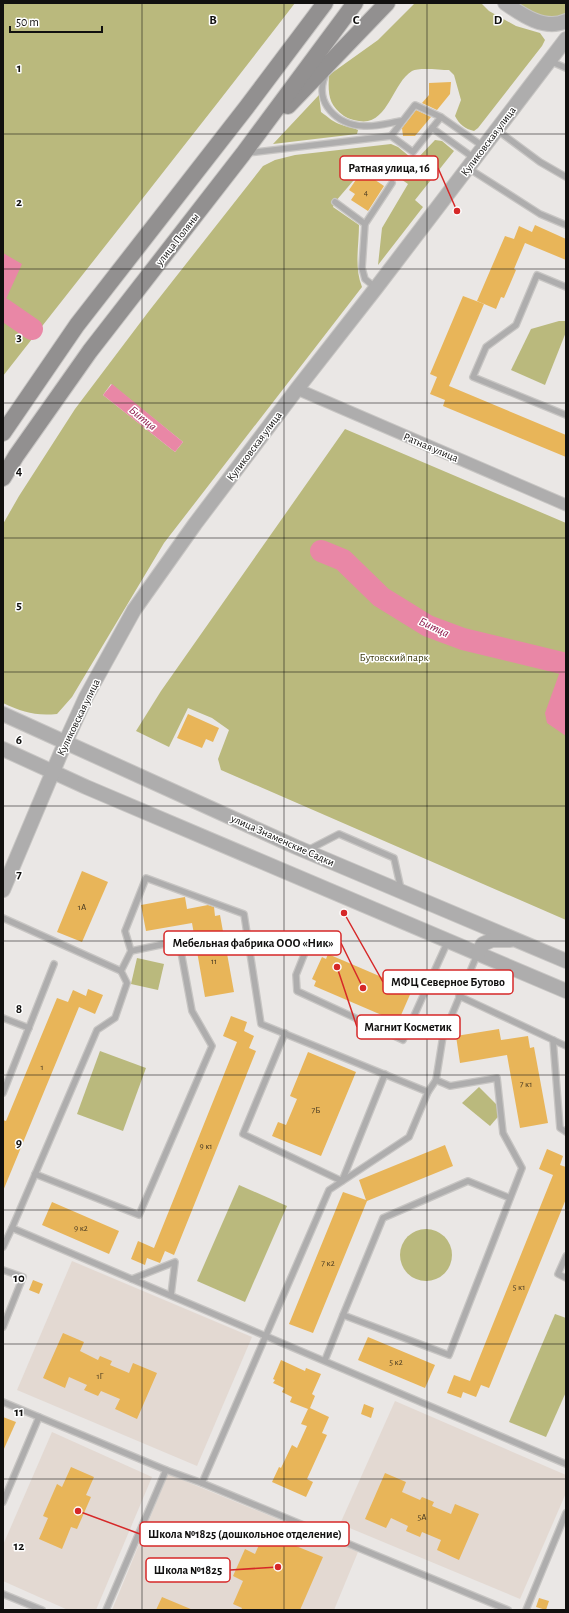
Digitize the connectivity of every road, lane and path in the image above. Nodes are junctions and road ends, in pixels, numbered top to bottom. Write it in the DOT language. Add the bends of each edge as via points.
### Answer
graph roads {
  1 [pos="325,3"];
  2 [pos="355,3"];
  3 [pos="387,3"];
  4 [pos="505,3"];
  5 [pos="566,21"];
  6 [pos="566,39"];
  7 [pos="550,60"];
  8 [pos="330,63"];
  9 [pos="566,68"];
  10 [pos="441,116"];
  11 [pos="401,121"];
  12 [pos="432,128"];
  13 [pos="497,130"];
  14 [pos="391,136"];
  15 [pos="484,147"];
  16 [pos="243,154"];
  17 [pos="471,163"];
  18 [pos="566,177"];
  19 [pos="392,183"];
  20 [pos="335,202"];
  21 [pos="365,224"];
  22 [pos="566,225"];
  23 [pos="566,287"];
  24 [pos="376,288"];
  25 [pos="297,389"];
  26 [pos="566,415"];
  27 [pos="3,433"];
  28 [pos="3,478"];
  29 [pos="566,505"];
  30 [pos="3,714"];
  31 [pos="65,743"];
  32 [pos="3,749"];
  33 [pos="53,772"];
  34 [pos="305,851"];
  35 [pos="3,890"];
  36 [pos="402,892"];
  37 [pos="3,918"];
  38 [pos="448,940"];
  39 [pos="520,942"];
  40 [pos="131,950"];
  41 [pos="306,950"];
  42 [pos="478,953"];
  43 [pos="566,961"];
  44 [pos="54,964"];
  45 [pos="121,971"];
  46 [pos="566,991"];
  47 [pos="459,996"];
  48 [pos="3,1018"];
  49 [pos="28,1028"];
  50 [pos="285,1033"];
  51 [pos="554,1040"];
  52 [pos="566,1046"];
  53 [pos="385,1074"];
  54 [pos="436,1080"];
  55 [pos="428,1092"];
  56 [pos="3,1093"];
  57 [pos="566,1132"];
  58 [pos="35,1174"];
  59 [pos="342,1181"];
  60 [pos="510,1198"];
  61 [pos="12,1228"];
  62 [pos="3,1247"];
  63 [pos="566,1256"];
  64 [pos="3,1270"];
  65 [pos="566,1278"];
  66 [pos="132,1279"];
  67 [pos="171,1295"];
  68 [pos="343,1315"];
  69 [pos="3,1327"];
  70 [pos="266,1335"];
  71 [pos="325,1360"];
  72 [pos="3,1402"];
  73 [pos="39,1417"];
  74 [pos="566,1464"];
  75 [pos="166,1470"];
  76 [pos="202,1483"];
  77 [pos="3,1502"];
  78 [pos="566,1513"];
  79 [pos="3,1594"];
  80 [pos="42,1610"];
  81 [pos="106,1610"];
  82 [pos="508,1610"];
  83 [pos="526,1610"];
  1 -- 27 [label="main road" via="77,325"];
  2 -- 16 [label="main road, улица Поляны"];
  3 -- 8 [label="main road"];
  4 -- 5 [label="street" via="516,12 547,24"];
  6 -- 7 [label="street, Куликовская улица"];
  7 -- 9 [label="lane"];
  7 -- 13 [label="street, Куликовская улица"];
  8 -- 11 [label="lane" via="322,84 323,101 332,114 347,123 364,126"];
  8 -- 16 [label="main road"];
  10 -- 11 [label="lane" via="415,105"];
  10 -- 12 [label="lane"];
  10 -- 15 [label="lane"];
  11 -- 14 [label="lane"];
  12 -- 14 [label="lane" via="413,152"];
  12 -- 17 [label="lane"];
  13 -- 15 [label="street, Куликовская улица"];
  13 -- 18 [label="lane" via="540,162"];
  14 -- 16 [label="lane"];
  15 -- 17 [label="street, Куликовская улица"];
  16 -- 28 [label="main road, улица Поляны" via="90,351"];
  17 -- 22 [label="lane" via="540,214"];
  17 -- 24 [label="street, Куликовская улица"];
  19 -- 21 [label="lane"];
  20 -- 21 [label="lane"];
  21 -- 24 [label="lane" via="362,268 365,279"];
  23 -- 26 [label="lane" via="537,275 516,325 486,347 472,377"];
  24 -- 25 [label="street, Куликовская улица"];
  25 -- 29 [label="street, Ратная улица"];
  25 -- 31 [label="street, Куликовская улица" via="134,610 86,697"];
  30 -- 31 [label="street, улица Знаменские Садки"];
  31 -- 33 [label="street, Куликовская улица"];
  31 -- 34 [label="street, улица Знаменские Садки"];
  32 -- 33 [label="street"];
  33 -- 35 [label="street, Куликовская улица"];
  33 -- 38 [label="street"];
  34 -- 36 [label="street, улица Знаменские Садки"];
  34 -- 36 [label="lane" via="339,834 394,858"];
  36 -- 39 [label="street, улица Знаменские Садки"];
  37 -- 45 [label="lane"];
  38 -- 41 [label="lane" via="403,1040 297,991 296,975"];
  38 -- 42 [label="street"];
  39 -- 42 [label="street" via="492,940 483,944"];
  39 -- 43 [label="street, улица Знаменские Садки"];
  40 -- 45 [label="lane"];
  40 -- 50 [label="lane" via="125,931 146,878 244,914 261,1024"];
  40 -- 58 [label="lane" via="179,940 192,1012 212,1046 139,1215"];
  42 -- 46 [label="street"];
  42 -- 47 [label="lane"];
  44 -- 49 [label="lane"];
  45 -- 58 [label="lane" via="127,983 115,1018 97,1030"];
  47 -- 51 [label="lane"];
  47 -- 54 [label="lane" via="443,1036"];
  48 -- 49 [label="lane"];
  49 -- 56 [label="lane"];
  50 -- 53 [label="lane"];
  50 -- 59 [label="lane" via="242,1134"];
  51 -- 52 [label="lane"];
  51 -- 57 [label="lane" via="560,1128"];
  53 -- 55 [label="lane"];
  53 -- 59 [label="lane"];
  54 -- 55 [label="lane"];
  54 -- 60 [label="lane" via="450,1086 497,1078 503,1134 522,1168"];
  55 -- 59 [label="lane" via="409,1137"];
  58 -- 61 [label="lane"];
  59 -- 70 [label="lane" via="329,1190"];
  60 -- 68 [label="lane" via="468,1181 383,1218"];
  60 -- 68 [label="lane" via="449,1355"];
  61 -- 62 [label="lane"];
  61 -- 66 [label="lane"];
  63 -- 65 [label="lane" via="558,1274"];
  64 -- 69 [label="lane" via="23,1277"];
  66 -- 67 [label="lane"];
  66 -- 67 [label="lane" via="175,1262"];
  67 -- 70 [label="lane"];
  68 -- 71 [label="lane"];
  70 -- 71 [label="lane"];
  70 -- 76 [label="lane"];
  71 -- 74 [label="lane"];
  72 -- 73 [label="lane"];
  73 -- 75 [label="lane"];
  73 -- 77 [label="lane"];
  75 -- 76 [label="lane"];
  75 -- 81 [label="lane"];
  76 -- 82 [label="lane"];
  78 -- 83 [label="lane"];
  79 -- 80 [label="lane"];
}
